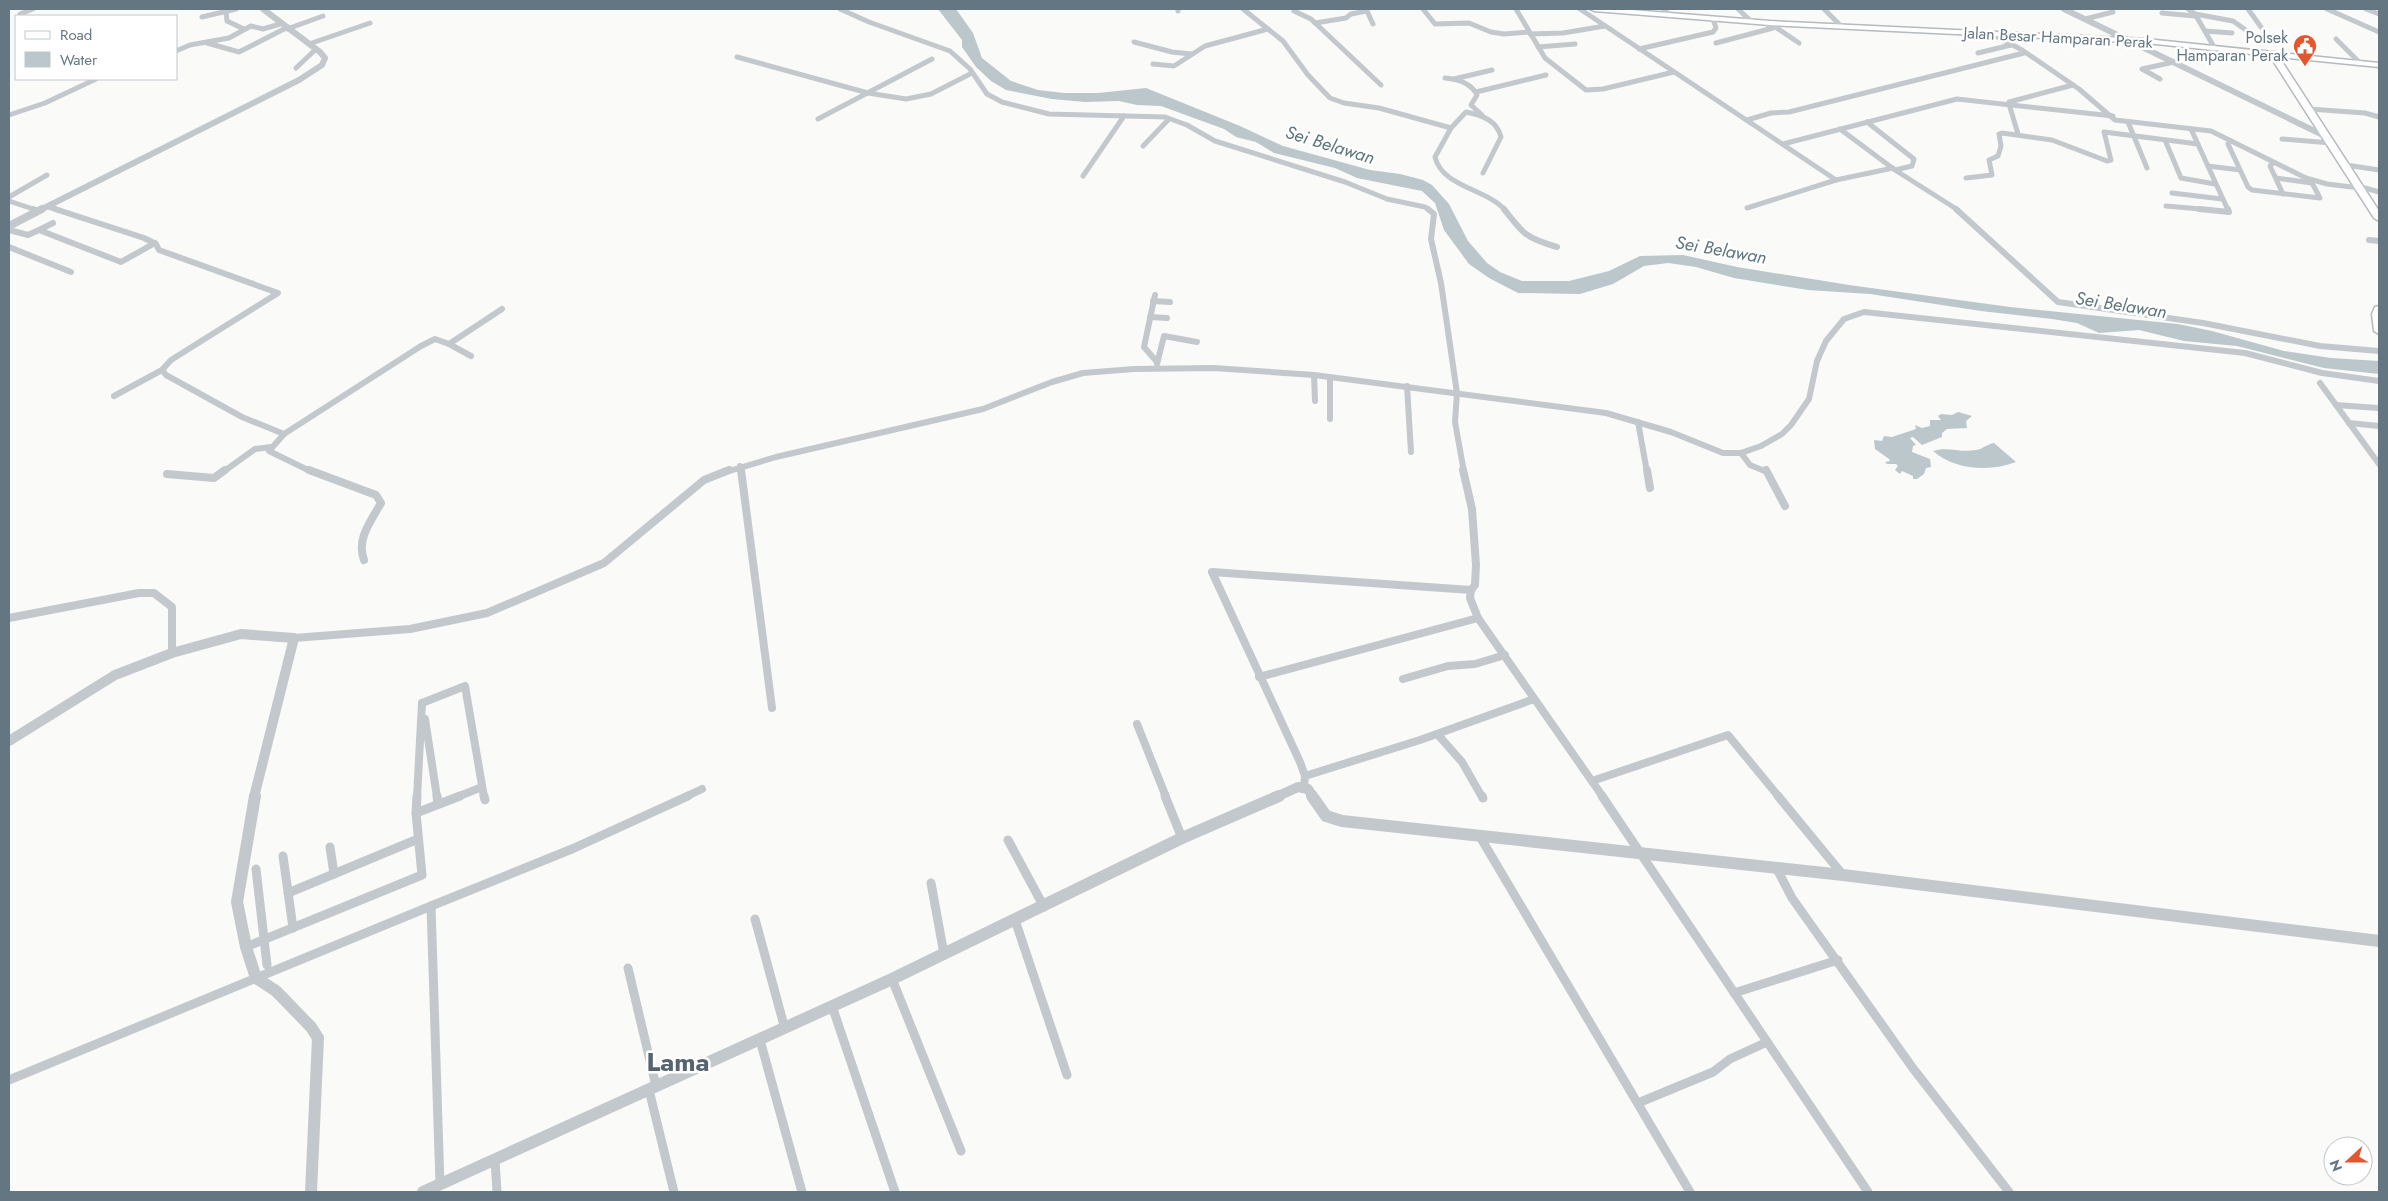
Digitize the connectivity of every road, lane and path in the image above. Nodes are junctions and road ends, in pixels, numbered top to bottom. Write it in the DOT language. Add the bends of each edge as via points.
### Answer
graph roads {
  1 [pos="33,9"];
  2 [pos="236,9"];
  3 [pos="263,9"];
  4 [pos="840,9"];
  5 [pos="1243,9"];
  6 [pos="1422,9"];
  7 [pos="1516,9"];
  8 [pos="1580,9"];
  9 [pos="1594,9"];
  10 [pos="1663,9"];
  11 [pos="1738,9"];
  12 [pos="1824,9"];
  13 [pos="2064,9"];
  14 [pos="2188,9"];
  15 [pos="2248,9"];
  16 [pos="2327,9"];
  17 [pos="2366,9"];
  18 [pos="1366,10"];
  19 [pos="226,11"];
  20 [pos="1294,11"];
  21 [pos="2113,12"];
  22 [pos="2162,13"];
  23 [pos="20,14"];
  24 [pos="2379,14"];
  25 [pos="1670,15"];
  26 [pos="2195,15"];
  27 [pos="323,16"];
  28 [pos="202,17"];
  29 [pos="1713,18"];
  30 [pos="2085,19"];
  31 [pos="1752,22"];
  32 [pos="370,23"];
  33 [pos="1315,23"];
  34 [pos="1767,23"];
  35 [pos="1373,24"];
  36 [pos="1605,26"];
  37 [pos="1842,26"];
  38 [pos="285,27"];
  39 [pos="2261,27"];
  40 [pos="1268,29"];
  41 [pos="244,30"];
  42 [pos="2205,31"];
  43 [pos="2379,32"];
  44 [pos="1529,33"];
  45 [pos="2232,33"];
  46 [pos="2250,33"];
  47 [pos="1992,34"];
  48 [pos="2336,39"];
  49 [pos="2128,40"];
  50 [pos="206,42"];
  51 [pos="1134,42"];
  52 [pos="1716,43"];
  53 [pos="1799,43"];
  54 [pos="309,44"];
  55 [pos="1575,44"];
  56 [pos="2011,44"];
  57 [pos="1538,47"];
  58 [pos="2214,47"];
  59 [pos="316,49"];
  60 [pos="1639,49"];
  61 [pos="178,50"];
  62 [pos="1978,53"];
  63 [pos="2024,53"];
  64 [pos="1191,54"];
  65 [pos="2274,54"];
  66 [pos="737,57"];
  67 [pos="932,58"];
  68 [pos="2174,62"];
  69 [pos="2360,63"];
  70 [pos="1153,64"];
  71 [pos="2379,65"];
  72 [pos="296,68"];
  73 [pos="1492,70"];
  74 [pos="1674,72"];
  75 [pos="972,73"];
  76 [pos="1546,75"];
  77 [pos="1445,78"];
  78 [pos="1454,79"];
  79 [pos="2160,79"];
  80 [pos="94,80"];
  81 [pos="1381,85"];
  82 [pos="2073,85"];
  83 [pos="1476,92"];
  84 [pos="868,93"];
  85 [pos="2007,104"];
  86 [pos="2309,109"];
  87 [pos="9,115"];
  88 [pos="1124,116"];
  89 [pos="1484,116"];
  90 [pos="2113,116"];
  91 [pos="2379,117"];
  92 [pos="1167,118"];
  93 [pos="818,119"];
  94 [pos="1746,120"];
  95 [pos="1867,122"];
  96 [pos="2128,122"];
  97 [pos="1451,128"];
  98 [pos="1840,129"];
  99 [pos="2191,129"];
  100 [pos="2018,134"];
  101 [pos="2133,135"];
  102 [pos="2282,139"];
  103 [pos="2165,140"];
  104 [pos="2329,140"];
  105 [pos="2232,141"];
  106 [pos="1784,144"];
  107 [pos="2198,144"];
  108 [pos="1143,146"];
  109 [pos="2273,163"];
  110 [pos="2346,165"];
  111 [pos="2208,166"];
  112 [pos="2147,168"];
  113 [pos="1894,169"];
  114 [pos="2240,170"];
  115 [pos="2379,170"];
  116 [pos="1483,173"];
  117 [pos="47,175"];
  118 [pos="1083,176"];
  119 [pos="1966,178"];
  120 [pos="2276,178"];
  121 [pos="1836,180"];
  122 [pos="2312,182"];
  123 [pos="2215,184"];
  124 [pos="2359,187"];
  125 [pos="2379,192"];
  126 [pos="2172,193"];
  127 [pos="2283,194"];
  128 [pos="9,197"];
  129 [pos="2222,199"];
  130 [pos="9,202"];
  131 [pos="2166,206"];
  132 [pos="48,207"];
  133 [pos="1747,208"];
  134 [pos="38,211"];
  135 [pos="2379,218"];
  136 [pos="53,223"];
  137 [pos="9,226"];
  138 [pos="9,230"];
  139 [pos="39,230"];
  140 [pos="2369,240"];
  141 [pos="2379,241"];
  142 [pos="155,244"];
  143 [pos="9,247"];
  144 [pos="1557,247"];
  145 [pos="71,272"];
  146 [pos="1170,302"];
  147 [pos="502,309"];
  148 [pos="2379,309"];
  149 [pos="1150,317"];
  150 [pos="1167,318"];
  151 [pos="2379,331"];
  152 [pos="1197,342"];
  153 [pos="449,344"];
  154 [pos="2379,352"];
  155 [pos="471,356"];
  156 [pos="1157,365"];
  157 [pos="162,370"];
  158 [pos="1314,375"];
  159 [pos="1330,377"];
  160 [pos="2379,381"];
  161 [pos="2320,383"];
  162 [pos="1407,386"];
  163 [pos="1457,393"];
  164 [pos="114,396"];
  165 [pos="1315,401"];
  166 [pos="2336,405"];
  167 [pos="2378,408"];
  168 [pos="1330,419"];
  169 [pos="1638,422"];
  170 [pos="2349,423"];
  171 [pos="2379,426"];
  172 [pos="284,434"];
  173 [pos="271,447"];
  174 [pos="1411,452"];
  175 [pos="1741,453"];
  176 [pos="2379,464"];
  177 [pos="740,466"];
  178 [pos="167,474"];
  179 [pos="1650,488"];
  180 [pos="1785,506"];
  181 [pos="364,560"];
  182 [pos="1471,590"];
  183 [pos="9,618"];
  184 [pos="1478,618"];
  185 [pos="294,638"];
  186 [pos="172,653"];
  187 [pos="1504,656"];
  188 [pos="1259,677"];
  189 [pos="1403,679"];
  190 [pos="1534,699"];
  191 [pos="422,703"];
  192 [pos="772,708"];
  193 [pos="1137,724"];
  194 [pos="1440,736"];
  195 [pos="9,741"];
  196 [pos="1304,781"];
  197 [pos="1592,781"];
  198 [pos="482,787"];
  199 [pos="702,789"];
  200 [pos="1484,798"];
  201 [pos="486,800"];
  202 [pos="438,804"];
  203 [pos="416,813"];
  204 [pos="1479,835"];
  205 [pos="1182,838"];
  206 [pos="418,839"];
  207 [pos="1008,840"];
  208 [pos="330,847"];
  209 [pos="1641,853"];
  210 [pos="283,856"];
  211 [pos="256,869"];
  212 [pos="1777,870"];
  213 [pos="334,874"];
  214 [pos="1843,875"];
  215 [pos="931,883"];
  216 [pos="288,893"];
  217 [pos="431,906"];
  218 [pos="1044,907"];
  219 [pos="756,919"];
  220 [pos="1015,920"];
  221 [pos="293,928"];
  222 [pos="264,939"];
  223 [pos="2379,941"];
  224 [pos="246,947"];
  225 [pos="944,954"];
  226 [pos="1838,960"];
  227 [pos="267,965"];
  228 [pos="628,968"];
  229 [pos="256,978"];
  230 [pos="892,979"];
  231 [pos="1734,993"];
  232 [pos="832,1006"];
  233 [pos="785,1029"];
  234 [pos="760,1040"];
  235 [pos="1767,1042"];
  236 [pos="1067,1075"];
  237 [pos="9,1080"];
  238 [pos="653,1088"];
  239 [pos="1638,1103"];
  240 [pos="960,1151"];
  241 [pos="495,1160"];
  242 [pos="440,1184"];
  243 [pos="311,1192"];
  244 [pos="423,1192"];
  245 [pos="497,1192"];
  246 [pos="674,1192"];
  247 [pos="802,1192"];
  248 [pos="895,1192"];
  249 [pos="1690,1192"];
  250 [pos="1868,1192"];
  251 [pos="2009,1192"];
  1 -- 23 [label="street"];
  2 -- 19 [label="street"];
  3 -- 38 [label="street"];
  4 -- 75 [label="street" via="938,45 963,61"];
  5 -- 40 [label="street"];
  6 -- 44 [label="street" via="1435,24 1475,24 1491,32"];
  7 -- 44 [label="street"];
  8 -- 36 [label="street"];
  9 -- 25 [label="main road, Jalan Besar Hamparan Perak"];
  10 -- 25 [label="street"];
  11 -- 31 [label="street"];
  12 -- 37 [label="street"];
  13 -- 30 [label="street"];
  14 -- 26 [label="street"];
  15 -- 39 [label="street"];
  16 -- 43 [label="street"];
  17 -- 24 [label="street"];
  18 -- 33 [label="street" via="1346,18"];
  18 -- 35 [label="street"];
  19 -- 28 [label="street"];
  19 -- 41 [label="street" via="227,21"];
  20 -- 33 [label="street"];
  21 -- 30 [label="street"];
  22 -- 26 [label="street"];
  25 -- 29 [label="main road, Jalan Besar Hamparan Perak"];
  26 -- 42 [label="street"];
  26 -- 46 [label="street" via="2233,21"];
  27 -- 38 [label="street"];
  29 -- 31 [label="main road, Jalan Besar Hamparan Perak"];
  29 -- 60 [label="street" via="1716,28 1713,32"];
  30 -- 49 [label="street"];
  31 -- 34 [label="main road, Jalan Besar Hamparan Perak"];
  32 -- 54 [label="street"];
  33 -- 81 [label="street"];
  34 -- 37 [label="main road, Jalan Besar Hamparan Perak"];
  34 -- 52 [label="street" via="1773,28"];
  34 -- 53 [label="street"];
  36 -- 44 [label="street" via="1563,33"];
  36 -- 60 [label="street"];
  37 -- 47 [label="main road, Jalan Besar Hamparan Perak"];
  38 -- 41 [label="street" via="263,29 252,26"];
  38 -- 50 [label="street" via="239,52"];
  38 -- 54 [label="street"];
  40 -- 64 [label="street" via="1222,40"];
  40 -- 97 [label="street" via="1283,41 1330,98"];
  41 -- 50 [label="street" via="229,38"];
  42 -- 45 [label="street"];
  42 -- 58 [label="street"];
  44 -- 57 [label="street"];
  47 -- 49 [label="main road, Jalan Besar Hamparan Perak"];
  47 -- 56 [label="street"];
  48 -- 69 [label="street"];
  49 -- 58 [label="main road, Jalan Besar Hamparan Perak"];
  49 -- 68 [label="street"];
  50 -- 61 [label="street"];
  51 -- 64 [label="street"];
  54 -- 59 [label="street"];
  55 -- 57 [label="street"];
  56 -- 62 [label="street"];
  56 -- 63 [label="street"];
  57 -- 74 [label="street" via="1547,61 1590,91"];
  58 -- 65 [label="main road, Jalan Besar Hamparan Perak"];
  59 -- 72 [label="street"];
  59 -- 132 [label="street" via="325,61 311,73"];
  60 -- 74 [label="street"];
  63 -- 82 [label="street"];
  63 -- 94 [label="street"];
  64 -- 70 [label="street" via="1174,66"];
  65 -- 69 [label="main road, Jalan Besar Hamparan Perak"];
  65 -- 86 [label="main road"];
  66 -- 84 [label="street"];
  67 -- 84 [label="street"];
  68 -- 79 [label="street" via="2142,69"];
  68 -- 104 [label="street"];
  69 -- 71 [label="main road, Jalan Besar Hamparan Perak"];
  73 -- 78 [label="street"];
  74 -- 94 [label="street"];
  75 -- 84 [label="street" via="932,94 911,98"];
  75 -- 88 [label="street" via="990,96 1024,109 1071,116"];
  76 -- 83 [label="street"];
  77 -- 78 [label="street"];
  78 -- 83 [label="street" via="1468,84"];
  80 -- 87 [label="street"];
  82 -- 85 [label="street"];
  82 -- 90 [label="street"];
  83 -- 89 [label="street" via="1471,105"];
  84 -- 93 [label="street"];
  85 -- 90 [label="street"];
  85 -- 95 [label="street" via="1957,99"];
  85 -- 100 [label="street"];
  86 -- 91 [label="street" via="2363,112"];
  86 -- 104 [label="main road"];
  88 -- 92 [label="street"];
  88 -- 118 [label="street"];
  89 -- 97 [label="street" via="1465,113"];
  89 -- 116 [label="street" via="1501,134"];
  90 -- 96 [label="street" via="2115,120"];
  92 -- 108 [label="street"];
  92 -- 163 [label="street" via="1187,125 1215,142 1345,182 1386,199 1430,210 1434,216 1431,239 1441,283"];
  94 -- 106 [label="street"];
  95 -- 98 [label="street"];
  95 -- 113 [label="street" via="1914,160 1912,166"];
  96 -- 99 [label="street"];
  96 -- 101 [label="street"];
  97 -- 144 [label="street" via="1435,157 1438,166 1468,189 1497,203 1520,231"];
  98 -- 106 [label="street"];
  98 -- 113 [label="street"];
  99 -- 105 [label="street" via="2214,132"];
  99 -- 107 [label="street"];
  100 -- 101 [label="street" via="2052,140 2109,161 2104,132"];
  100 -- 119 [label="street" via="2000,133 2001,149 1998,156 1990,160 1992,174"];
  101 -- 103 [label="street"];
  101 -- 112 [label="street"];
  102 -- 104 [label="street"];
  103 -- 107 [label="street"];
  103 -- 123 [label="street" via="2182,178"];
  104 -- 110 [label="main road"];
  105 -- 109 [label="street"];
  105 -- 114 [label="street" via="2228,144"];
  106 -- 121 [label="street"];
  107 -- 111 [label="street"];
  109 -- 120 [label="street" via="2270,166"];
  109 -- 122 [label="street"];
  110 -- 115 [label="street"];
  110 -- 124 [label="main road"];
  111 -- 114 [label="street"];
  111 -- 123 [label="street"];
  113 -- 121 [label="street"];
  113 -- 154 [label="street" via="1964,214 2058,302 2203,323 2320,346"];
  114 -- 127 [label="street" via="2252,190"];
  117 -- 128 [label="street"];
  120 -- 122 [label="street"];
  120 -- 127 [label="street"];
  121 -- 133 [label="street"];
  122 -- 124 [label="street"];
  122 -- 127 [label="street" via="2320,198"];
  123 -- 129 [label="street"];
  124 -- 125 [label="street"];
  124 -- 135 [label="main road"];
  126 -- 129 [label="street"];
  129 -- 131 [label="street" via="2228,213"];
  130 -- 134 [label="street"];
  132 -- 134 [label="street"];
  132 -- 142 [label="street"];
  134 -- 137 [label="street"];
  136 -- 139 [label="street"];
  138 -- 139 [label="street" via="28,235"];
  139 -- 142 [label="street" via="120,262"];
  140 -- 141 [label="street"];
  142 -- 157 [label="street" via="159,250 278,293 171,360"];
  143 -- 145 [label="street"];
  146 -- 149 [label="street" via="1154,298"];
  147 -- 153 [label="street"];
  148 -- 151 [label="main road" via="2376,314"];
  149 -- 150 [label="street"];
  149 -- 156 [label="street" via="1144,347"];
  152 -- 156 [label="street" via="1164,336"];
  153 -- 155 [label="street"];
  153 -- 172 [label="street" via="434,339 421,346"];
  156 -- 158 [label="street"];
  156 -- 177 [label="street" via="1077,374 983,409"];
  157 -- 164 [label="street"];
  157 -- 172 [label="street" via="225,409"];
  158 -- 159 [label="street"];
  158 -- 165 [label="street"];
  159 -- 162 [label="street"];
  159 -- 168 [label="street"];
  160 -- 175 [label="street" via="2314,371 2245,353 1864,312 1844,319 1826,341 1817,361 1809,399 1791,425 1761,446"];
  161 -- 166 [label="street"];
  162 -- 163 [label="street"];
  162 -- 174 [label="street"];
  163 -- 169 [label="street" via="1583,409"];
  163 -- 182 [label="street" via="1455,422 1472,509 1476,565 1475,585"];
  166 -- 167 [label="street"];
  166 -- 170 [label="street"];
  169 -- 175 [label="street" via="1717,451"];
  169 -- 179 [label="street"];
  170 -- 171 [label="street"];
  170 -- 176 [label="street"];
  172 -- 173 [label="street"];
  173 -- 178 [label="street" via="255,449 214,478"];
  173 -- 181 [label="street" via="269,451 280,458 376,495 381,504 361,540 360,552"];
  175 -- 180 [label="street" via="1750,466 1766,470"];
  177 -- 185 [label="street" via="699,483 604,563 486,613 410,629"];
  177 -- 192 [label="street"];
  182 -- 184 [label="street" via="1470,601"];
  182 -- 188 [label="street" via="1212,572"];
  183 -- 186 [label="street" via="154,593 172,606"];
  184 -- 187 [label="street"];
  184 -- 188 [label="street"];
  185 -- 186 [label="street" via="241,634"];
  185 -- 224 [label="street" via="252,810 240,886 238,902"];
  186 -- 195 [label="street" via="115,675"];
  187 -- 189 [label="street" via="1475,664 1448,666"];
  187 -- 190 [label="street"];
  188 -- 196 [label="street"];
  190 -- 194 [label="street"];
  190 -- 197 [label="street"];
  191 -- 198 [label="street" via="465,686"];
  191 -- 202 [label="street"];
  191 -- 203 [label="street"];
  193 -- 205 [label="street"];
  194 -- 196 [label="street"];
  194 -- 200 [label="street" via="1462,762"];
  196 -- 204 [label="street" via="1331,819"];
  196 -- 205 [label="street" via="1293,789"];
  197 -- 209 [label="street"];
  197 -- 214 [label="street" via="1728,735"];
  198 -- 201 [label="street"];
  198 -- 202 [label="street"];
  199 -- 217 [label="street" via="572,849"];
  202 -- 203 [label="street"];
  203 -- 206 [label="street"];
  204 -- 209 [label="street"];
  204 -- 239 [label="street"];
  205 -- 218 [label="street"];
  206 -- 213 [label="street"];
  206 -- 221 [label="street" via="422,875"];
  207 -- 218 [label="street"];
  208 -- 213 [label="street"];
  209 -- 212 [label="street"];
  209 -- 231 [label="street"];
  210 -- 216 [label="street"];
  211 -- 222 [label="street"];
  212 -- 214 [label="street"];
  212 -- 226 [label="street" via="1792,898"];
  213 -- 216 [label="street"];
  214 -- 223 [label="street"];
  215 -- 225 [label="street"];
  216 -- 221 [label="street"];
  217 -- 229 [label="street"];
  217 -- 242 [label="street"];
  218 -- 220 [label="street"];
  219 -- 233 [label="street"];
  220 -- 225 [label="street"];
  220 -- 236 [label="street"];
  221 -- 222 [label="street"];
  222 -- 224 [label="street"];
  222 -- 227 [label="street"];
  224 -- 229 [label="street"];
  225 -- 230 [label="street"];
  226 -- 231 [label="street"];
  226 -- 251 [label="street" via="1912,1067"];
  228 -- 238 [label="street"];
  229 -- 237 [label="street"];
  229 -- 243 [label="street" via="276,991 318,1038"];
  230 -- 232 [label="street"];
  230 -- 240 [label="street"];
  231 -- 235 [label="street"];
  232 -- 233 [label="street"];
  232 -- 248 [label="street"];
  233 -- 234 [label="street"];
  234 -- 238 [label="street"];
  234 -- 247 [label="street"];
  235 -- 239 [label="street" via="1730,1059 1713,1072"];
  235 -- 250 [label="street"];
  238 -- 241 [label="street"];
  238 -- 246 [label="street"];
  239 -- 249 [label="street"];
  241 -- 242 [label="street"];
  241 -- 245 [label="street"];
  242 -- 244 [label="street"];
}
